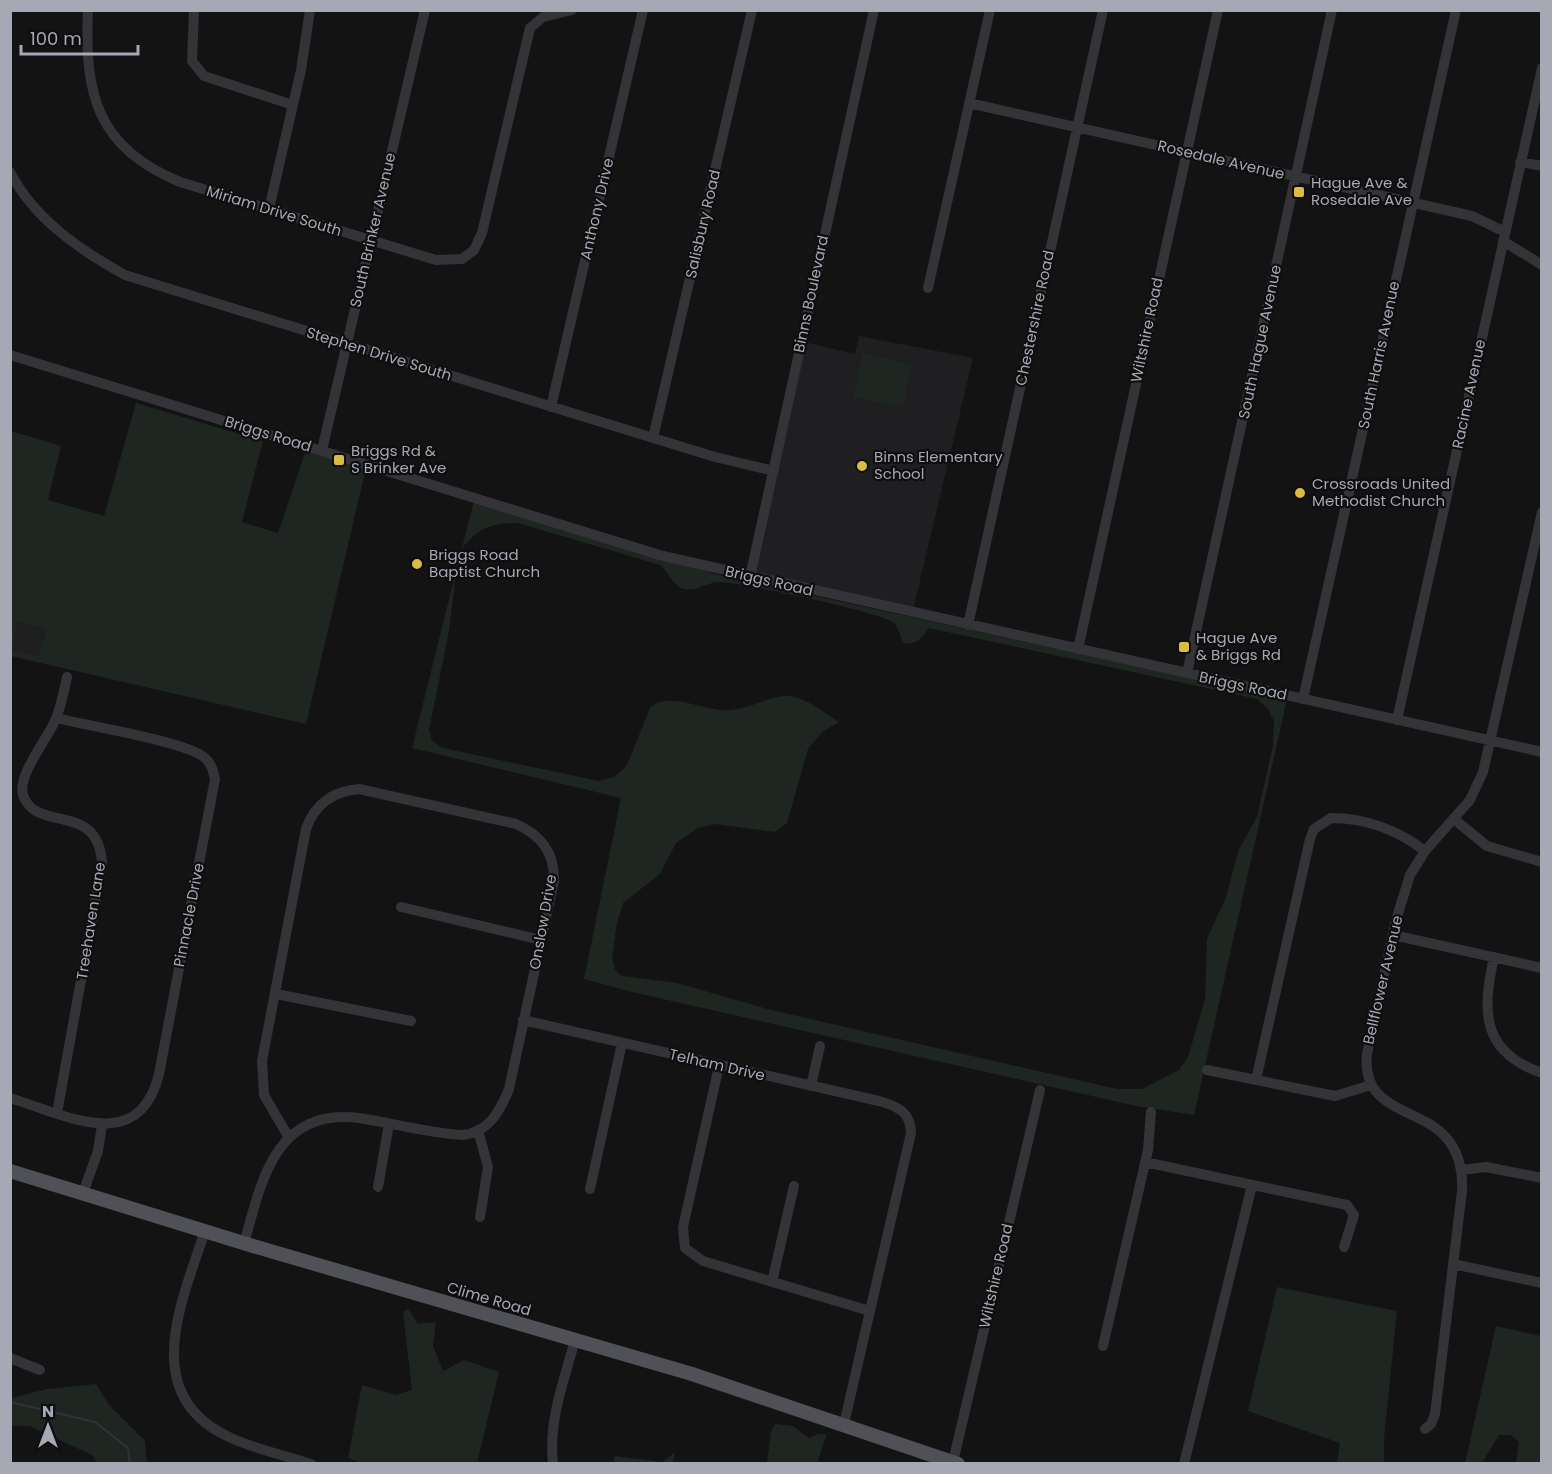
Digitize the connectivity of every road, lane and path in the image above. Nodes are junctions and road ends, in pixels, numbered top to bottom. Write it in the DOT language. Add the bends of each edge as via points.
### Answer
graph roads {
  1 [pos="88,10"];
  2 [pos="194,10"];
  3 [pos="310,10"];
  4 [pos="425,10"];
  5 [pos="572,10"];
  6 [pos="642,10"];
  7 [pos="752,10"];
  8 [pos="874,10"];
  9 [pos="990,10"];
  10 [pos="1103,10"];
  11 [pos="1218,10"];
  12 [pos="1332,10"];
  13 [pos="1456,10"];
  14 [pos="1542,68"];
  15 [pos="969,103"];
  16 [pos="293,105"];
  17 [pos="1078,128"];
  18 [pos="1186,153"];
  19 [pos="1520,162"];
  20 [pos="1542,166"];
  21 [pos="10,172"];
  22 [pos="1296,177"];
  23 [pos="13,185"];
  24 [pos="1413,203"];
  25 [pos="269,209"];
  26 [pos="1504,237"];
  27 [pos="371,240"];
  28 [pos="1542,265"];
  29 [pos="928,288"];
  30 [pos="347,344"];
  31 [pos="10,355"];
  32 [pos="551,407"];
  33 [pos="653,438"];
  34 [pos="322,450"];
  35 [pos="774,471"];
  36 [pos="1542,512"];
  37 [pos="750,577"];
  38 [pos="968,625"];
  39 [pos="1078,650"];
  40 [pos="1187,673"];
  41 [pos="67,677"];
  42 [pos="1303,699"];
  43 [pos="56,718"];
  44 [pos="1397,720"];
  45 [pos="1491,741"];
  46 [pos="1542,752"];
  47 [pos="1455,820"];
  48 [pos="1425,851"];
  49 [pos="1542,862"];
  50 [pos="401,907"];
  51 [pos="1393,935"];
  52 [pos="542,940"];
  53 [pos="1494,957"];
  54 [pos="1542,968"];
  55 [pos="276,994"];
  56 [pos="524,1020"];
  57 [pos="411,1021"];
  58 [pos="622,1043"];
  59 [pos="820,1046"];
  60 [pos="718,1066"];
  61 [pos="1207,1070"];
  62 [pos="1542,1073"];
  63 [pos="1256,1080"];
  64 [pos="1371,1084"];
  65 [pos="810,1086"];
  66 [pos="1040,1090"];
  67 [pos="10,1098"];
  68 [pos="1151,1112"];
  69 [pos="57,1113"];
  70 [pos="388,1124"];
  71 [pos="102,1125"];
  72 [pos="478,1130"];
  73 [pos="288,1136"];
  74 [pos="1145,1162"];
  75 [pos="10,1170"];
  76 [pos="1461,1170"];
  77 [pos="1542,1178"];
  78 [pos="1252,1185"];
  79 [pos="794,1186"];
  80 [pos="378,1187"];
  81 [pos="590,1189"];
  82 [pos="83,1193"];
  83 [pos="480,1217"];
  84 [pos="205,1231"];
  85 [pos="244,1244"];
  86 [pos="1344,1247"];
  87 [pos="1453,1264"];
  88 [pos="772,1281"];
  89 [pos="1542,1284"];
  90 [pos="870,1311"];
  91 [pos="575,1340"];
  92 [pos="1103,1346"];
  93 [pos="10,1358"];
  94 [pos="40,1370"];
  95 [pos="844,1424"];
  96 [pos="1425,1429"];
  97 [pos="955,1463"];
  98 [pos="311,1464"];
  99 [pos="553,1464"];
  100 [pos="1184,1464"];
  1 -- 25 [label="street, Miriam Drive South" via="86,49 90,86 103,121 118,141 155,172"];
  2 -- 16 [label="street" via="195,68 214,81"];
  3 -- 16 [label="street"];
  4 -- 27 [label="street, South Brinker Avenue"];
  5 -- 27 [label="street, Miriam Drive South" via="551,14 530,28 482,233 474,250 462,259 436,260"];
  6 -- 32 [label="street, Anthony Drive"];
  7 -- 33 [label="street, Salisbury Road"];
  8 -- 35 [label="street, Binns Boulevard"];
  9 -- 15 [label="street"];
  10 -- 17 [label="street, Chestershire Road"];
  11 -- 18 [label="street, Wiltshire Road"];
  12 -- 22 [label="street, South Hague Avenue"];
  13 -- 24 [label="street, South Harris Avenue"];
  14 -- 19 [label="street, Racine Avenue"];
  15 -- 17 [label="street, Rosedale Avenue"];
  15 -- 29 [label="street"];
  16 -- 25 [label="street"];
  17 -- 18 [label="street, Rosedale Avenue"];
  17 -- 38 [label="street, Chestershire Road"];
  18 -- 22 [label="street, Rosedale Avenue"];
  18 -- 39 [label="street, Wiltshire Road"];
  19 -- 20 [label="street"];
  19 -- 26 [label="street, Racine Avenue"];
  21 -- 23 [label="street, Stephen Drive South"];
  22 -- 24 [label="street, Rosedale Avenue"];
  22 -- 40 [label="street, South Hague Avenue"];
  23 -- 30 [label="street, Stephen Drive South" via="84,252 125,275"];
  24 -- 26 [label="street, Rosedale Avenue" via="1472,216"];
  24 -- 42 [label="street, South Harris Avenue"];
  25 -- 27 [label="street, Miriam Drive South"];
  26 -- 28 [label="street, Rosedale Avenue"];
  26 -- 44 [label="street, Racine Avenue"];
  27 -- 30 [label="street, South Brinker Avenue"];
  30 -- 32 [label="street, Stephen Drive South"];
  30 -- 34 [label="street, South Brinker Avenue"];
  31 -- 34 [label="street, Briggs Road"];
  32 -- 33 [label="street, Stephen Drive South"];
  33 -- 35 [label="street, Stephen Drive South"];
  34 -- 37 [label="street, Briggs Road" via="663,556"];
  35 -- 37 [label="street, Binns Boulevard"];
  36 -- 45 [label="street, Bellflower Avenue"];
  37 -- 38 [label="street, Briggs Road"];
  38 -- 39 [label="street, Briggs Road"];
  39 -- 40 [label="street, Briggs Road"];
  40 -- 42 [label="street, Briggs Road"];
  41 -- 43 [label="street, Treehaven Lane"];
  42 -- 44 [label="street, Briggs Road"];
  43 -- 69 [label="street, Treehaven Lane" via="26,773 23,796 38,811 90,830 102,849"];
  43 -- 71 [label="street, Pinnacle Drive" via="186,747 206,758 214,779 155,1091 136,1115"];
  44 -- 45 [label="street, Briggs Road"];
  45 -- 46 [label="street, Briggs Road"];
  45 -- 47 [label="street, Bellflower Avenue" via="1478,786"];
  47 -- 48 [label="street, Bellflower Avenue"];
  47 -- 49 [label="street" via="1487,846"];
  48 -- 51 [label="street, Bellflower Avenue" via="1406,886"];
  48 -- 63 [label="street" via="1409,839 1375,825 1340,818 1322,821 1314,829"];
  50 -- 52 [label="street"];
  51 -- 53 [label="street"];
  51 -- 64 [label="street, Bellflower Avenue" via="1366,1054"];
  52 -- 55 [label="street, Onslow Drive" via="554,873 548,851 530,830 370,790 341,792 315,810 306,829"];
  52 -- 56 [label="street, Onslow Drive"];
  53 -- 54 [label="street"];
  53 -- 62 [label="street" via="1486,1004 1492,1034 1508,1056"];
  55 -- 57 [label="street"];
  55 -- 73 [label="street" via="262,1061 264,1095"];
  56 -- 58 [label="street, Telham Drive"];
  56 -- 72 [label="street, Onslow Drive" via="502,1107"];
  58 -- 60 [label="street, Telham Drive"];
  58 -- 81 [label="street"];
  59 -- 65 [label="street"];
  60 -- 65 [label="street, Telham Drive"];
  60 -- 88 [label="street" via="683,1227 685,1248 703,1261"];
  61 -- 63 [label="street"];
  63 -- 64 [label="street" via="1335,1096"];
  64 -- 76 [label="street" via="1389,1105 1440,1130 1453,1146"];
  65 -- 90 [label="street, Telham Drive" via="888,1103 908,1116 911,1133"];
  66 -- 97 [label="street, Wiltshire Road"];
  67 -- 69 [label="street"];
  68 -- 74 [label="street"];
  69 -- 71 [label="street"];
  70 -- 72 [label="street" via="456,1134"];
  70 -- 73 [label="street" via="336,1118 322,1120"];
  70 -- 80 [label="street"];
  71 -- 82 [label="street" via="98,1151"];
  72 -- 83 [label="street" via="488,1167"];
  73 -- 85 [label="street" via="263,1177"];
  74 -- 78 [label="street"];
  74 -- 92 [label="street"];
  75 -- 82 [label="main road, Clime Road"];
  76 -- 77 [label="street" via="1486,1167"];
  76 -- 87 [label="street"];
  78 -- 86 [label="street" via="1347,1205 1354,1215"];
  78 -- 100 [label="street"];
  79 -- 88 [label="street"];
  82 -- 84 [label="main road, Clime Road"];
  84 -- 85 [label="main road, Clime Road"];
  84 -- 98 [label="street" via="173,1336 173,1364 184,1394 192,1409 218,1432"];
  85 -- 91 [label="main road, Clime Road"];
  87 -- 89 [label="street"];
  87 -- 96 [label="street" via="1435,1414"];
  88 -- 90 [label="street"];
  90 -- 95 [label="street"];
  91 -- 95 [label="main road, Clime Road"];
  91 -- 99 [label="street" via="554,1417"];
  93 -- 94 [label="street"];
  95 -- 97 [label="main road, Clime Road"];
}
